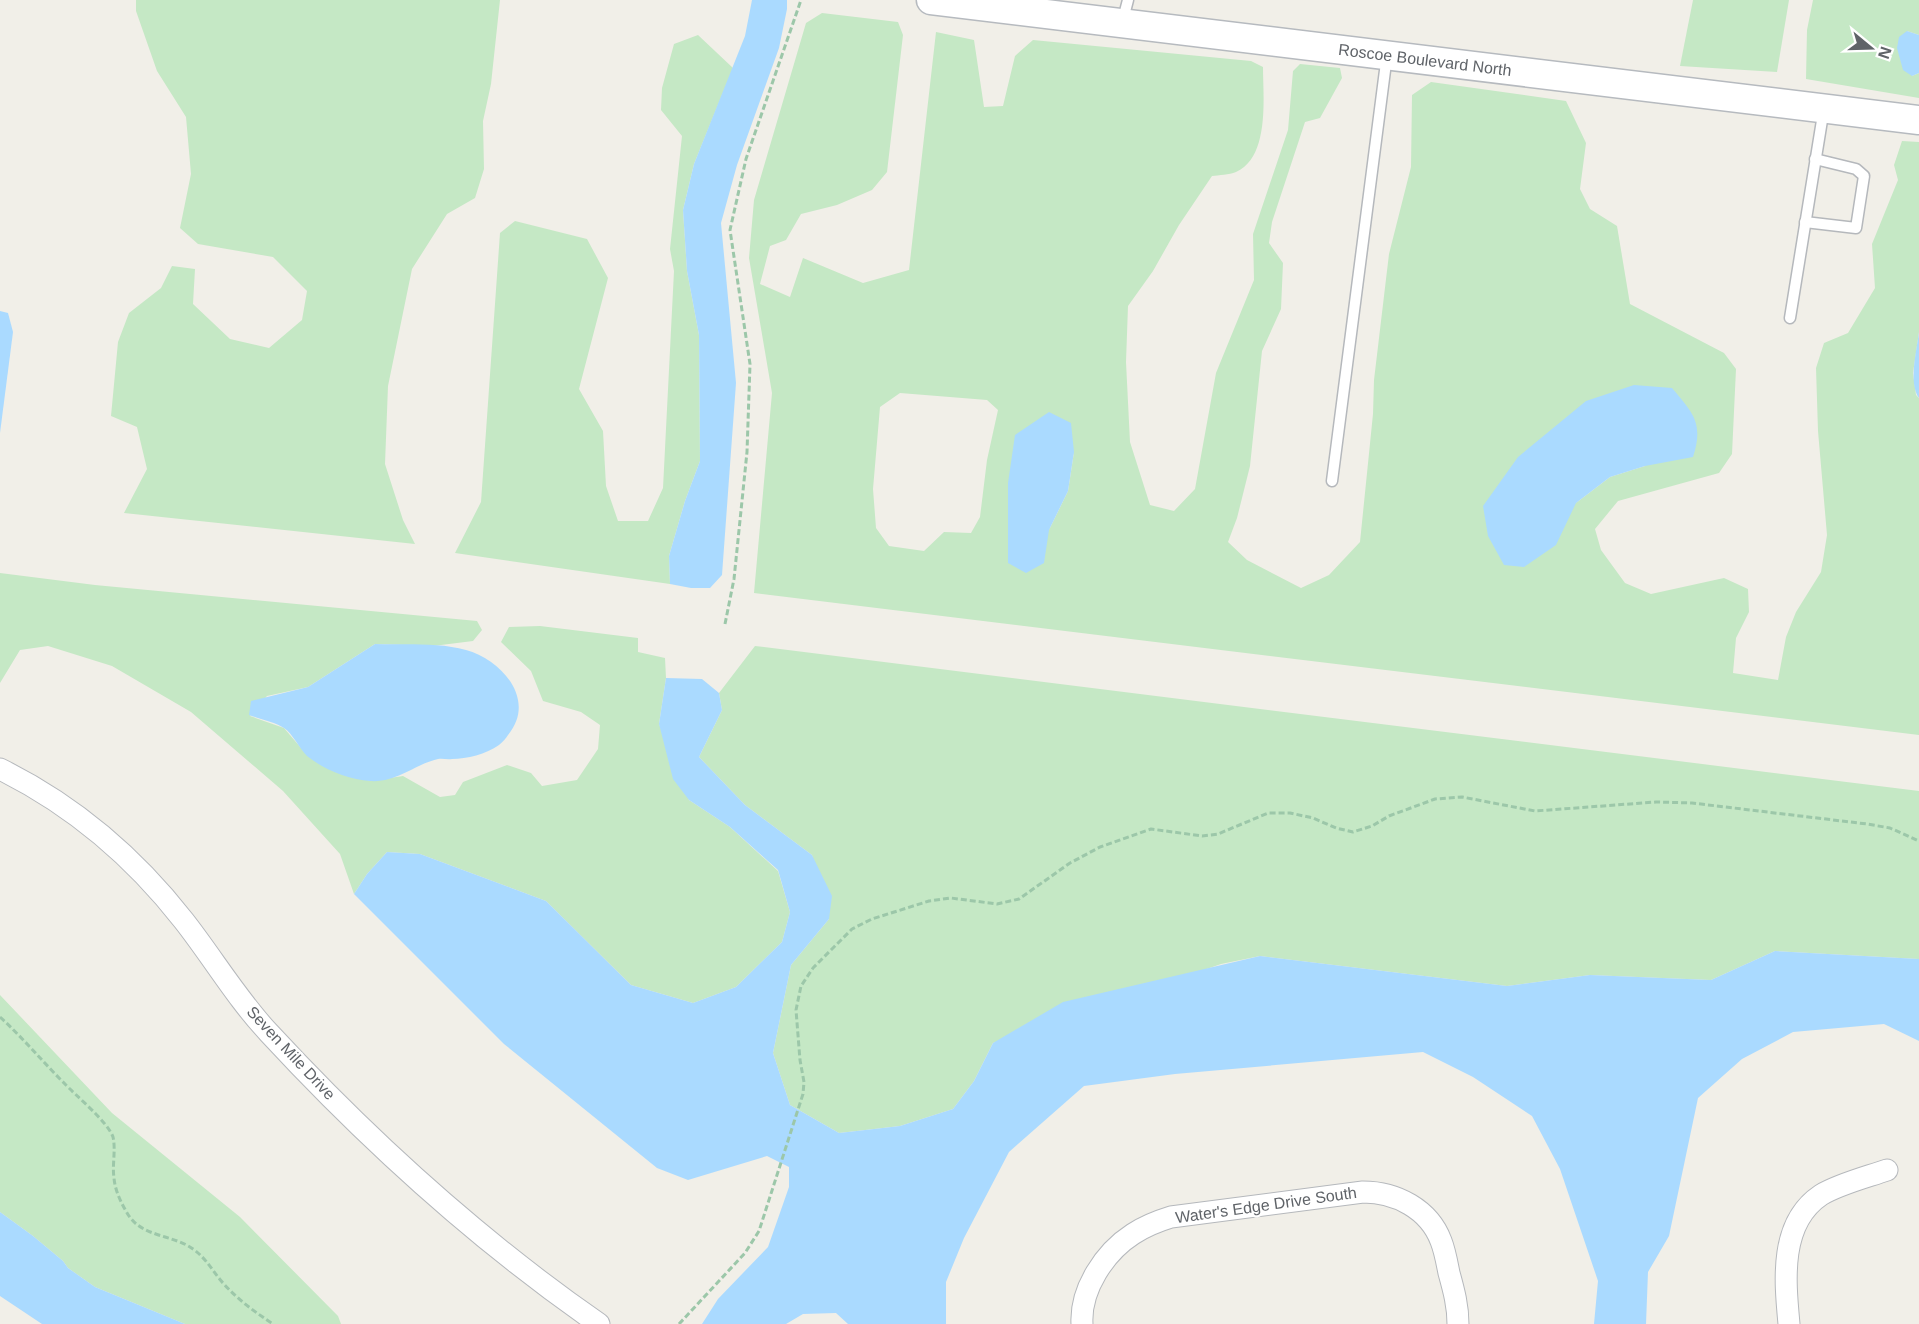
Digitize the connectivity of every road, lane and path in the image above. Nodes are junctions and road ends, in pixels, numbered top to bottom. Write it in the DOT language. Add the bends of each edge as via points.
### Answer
graph roads {
  1 [pos="801,0"];
  2 [pos="931,0"];
  3 [pos="1125,12"];
  4 [pos="1387,55"];
  5 [pos="1824,108"];
  6 [pos="1919,120"];
  7 [pos="1815,159"];
  8 [pos="1805,222"];
  9 [pos="1790,318"];
  10 [pos="1332,481"];
  11 [pos="724,624"];
  12 [pos="0,769"];
  13 [pos="1919,841"];
  14 [pos="0,1017"];
  15 [pos="1887,1170"];
  16 [pos="273,1324"];
  17 [pos="599,1324"];
  18 [pos="679,1324"];
  19 [pos="1082,1324"];
  20 [pos="1458,1324"];
  21 [pos="1789,1324"];
  1 -- 11 [label="path" via="746,159 730,230 750,364 747,452 734,579"];
  2 -- 3 [label="street, Roscoe Boulevard North"];
  3 -- 4 [label="street, Roscoe Boulevard North"];
  4 -- 5 [label="street, Roscoe Boulevard North"];
  4 -- 10 [label="lane"];
  5 -- 6 [label="street, Roscoe Boulevard North"];
  5 -- 7 [label="lane"];
  7 -- 8 [label="lane"];
  7 -- 8 [label="lane" via="1856,169 1864,176 1856,228"];
  8 -- 9 [label="lane"];
  12 -- 17 [label="street, Seven Mile Drive" via="61,803 122,852 184,921 267,1032 346,1113 463,1221"];
  13 -- 18 [label="path" via="1890,828 1867,824 1692,803 1535,811 1462,797 1435,799 1353,832 1290,813 1268,813 1218,834 1202,836 1150,829 1070,863 1019,899 997,904 951,898 872,919 852,930 813,968 801,986 796,1010 804,1082 759,1231"];
  14 -- 16 [label="path" via="112,1136 114,1179 131,1219 150,1232 192,1248 208,1261 244,1305"];
  15 -- 21 [label="street" via="1824,1194 1804,1212 1787,1252"];
  19 -- 20 [label="street, Water's Edge Drive South" via="1085,1299 1103,1262 1133,1233 1151,1224 1172,1217 1363,1192 1391,1195 1406,1202 1435,1229 1458,1306"];
}
